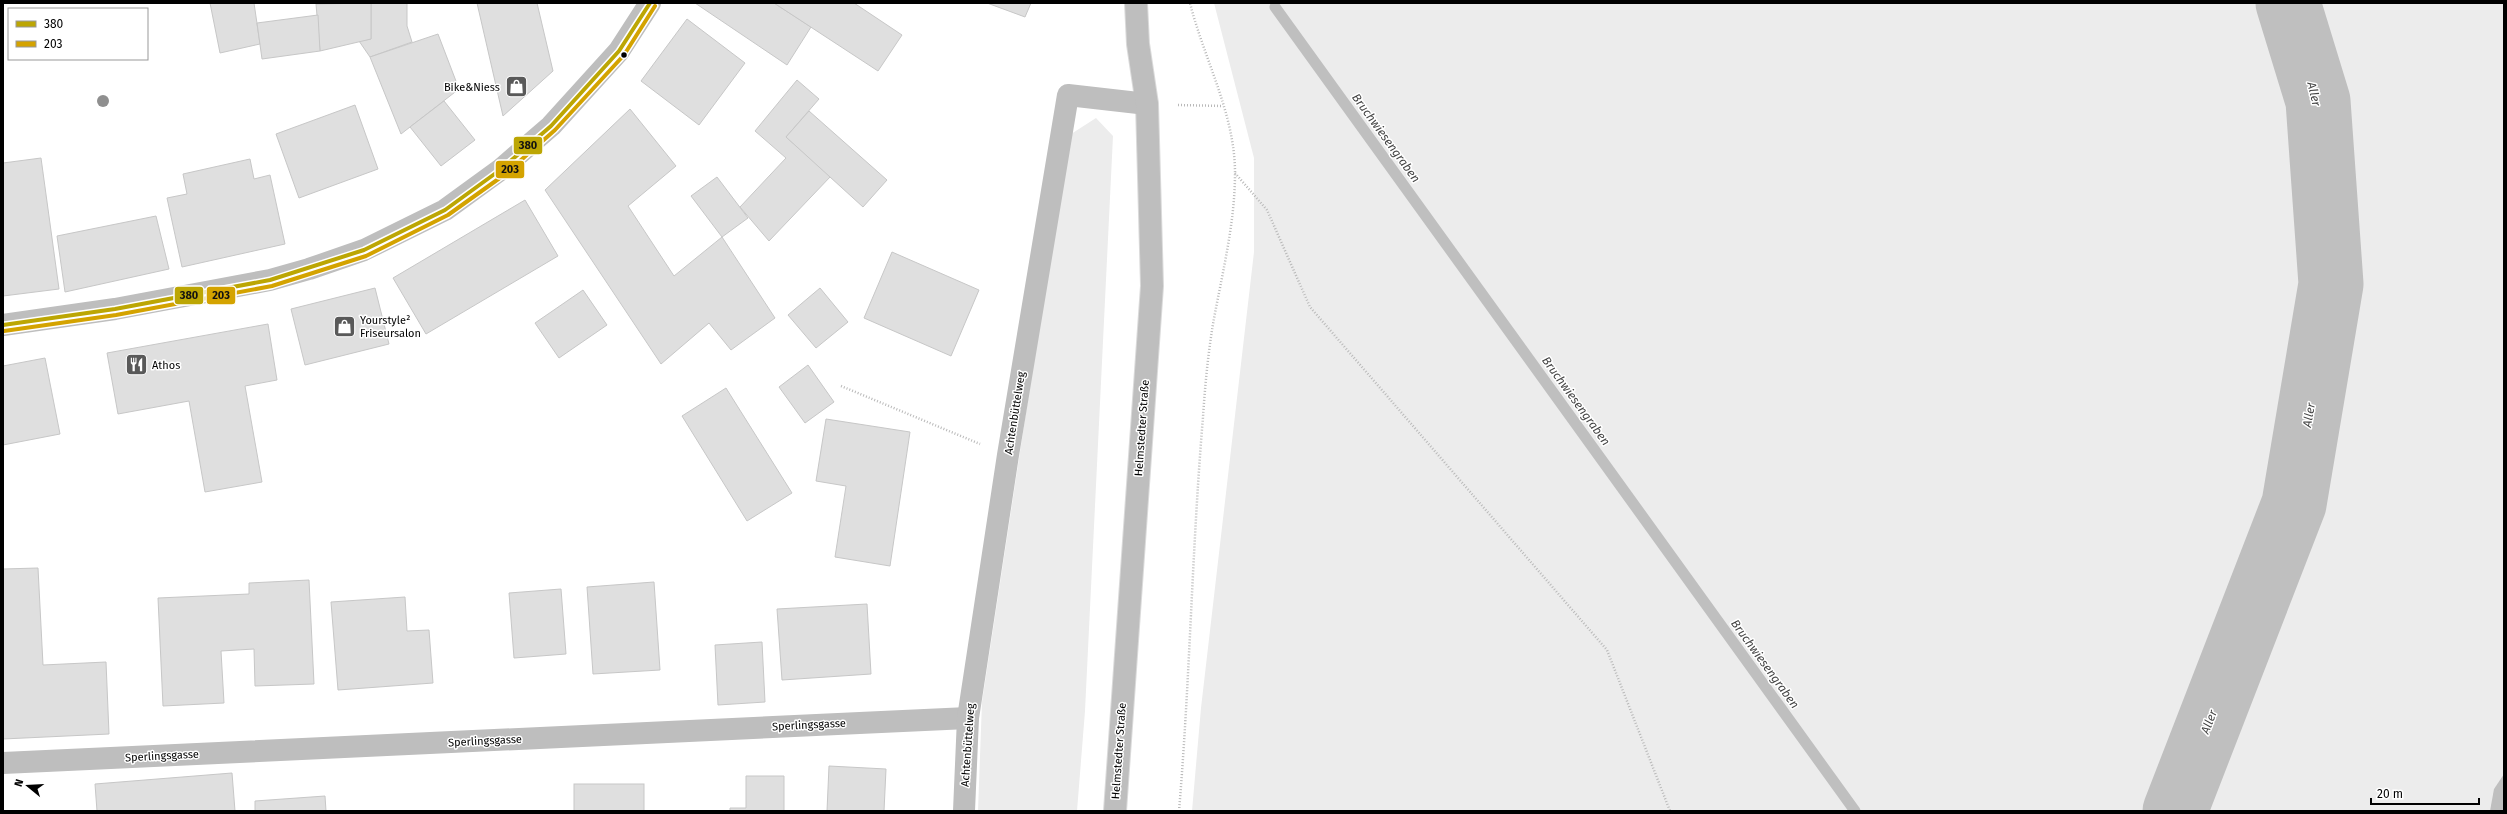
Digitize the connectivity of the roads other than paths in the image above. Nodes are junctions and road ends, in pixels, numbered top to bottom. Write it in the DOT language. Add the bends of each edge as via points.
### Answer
graph roads {
  1 [pos="650,3"];
  2 [pos="1123,3"];
  3 [pos="1136,3"];
  4 [pos="1138,44"];
  5 [pos="1148,104"];
  6 [pos="3,325"];
  7 [pos="968,718"];
  8 [pos="3,763"];
  9 [pos="964,811"];
  10 [pos="1115,811"];
  1 -- 6 [label="street" via="619,51 551,126 500,170 445,210 364,250 270,280 115,309"];
  2 -- 4 [label="street, Helmstedter Straße"];
  3 -- 4 [label="street, Helmstedter Straße"];
  4 -- 5 [label="street, Helmstedter Straße"];
  5 -- 7 [label="street, Achtenbüttelweg" via="1068,95 1008,455"];
  5 -- 10 [label="street, Helmstedter Straße" via="1152,286"];
  7 -- 8 [label="street, Sperlingsgasse"];
  7 -- 9 [label="street, Achtenbüttelweg"];
}
